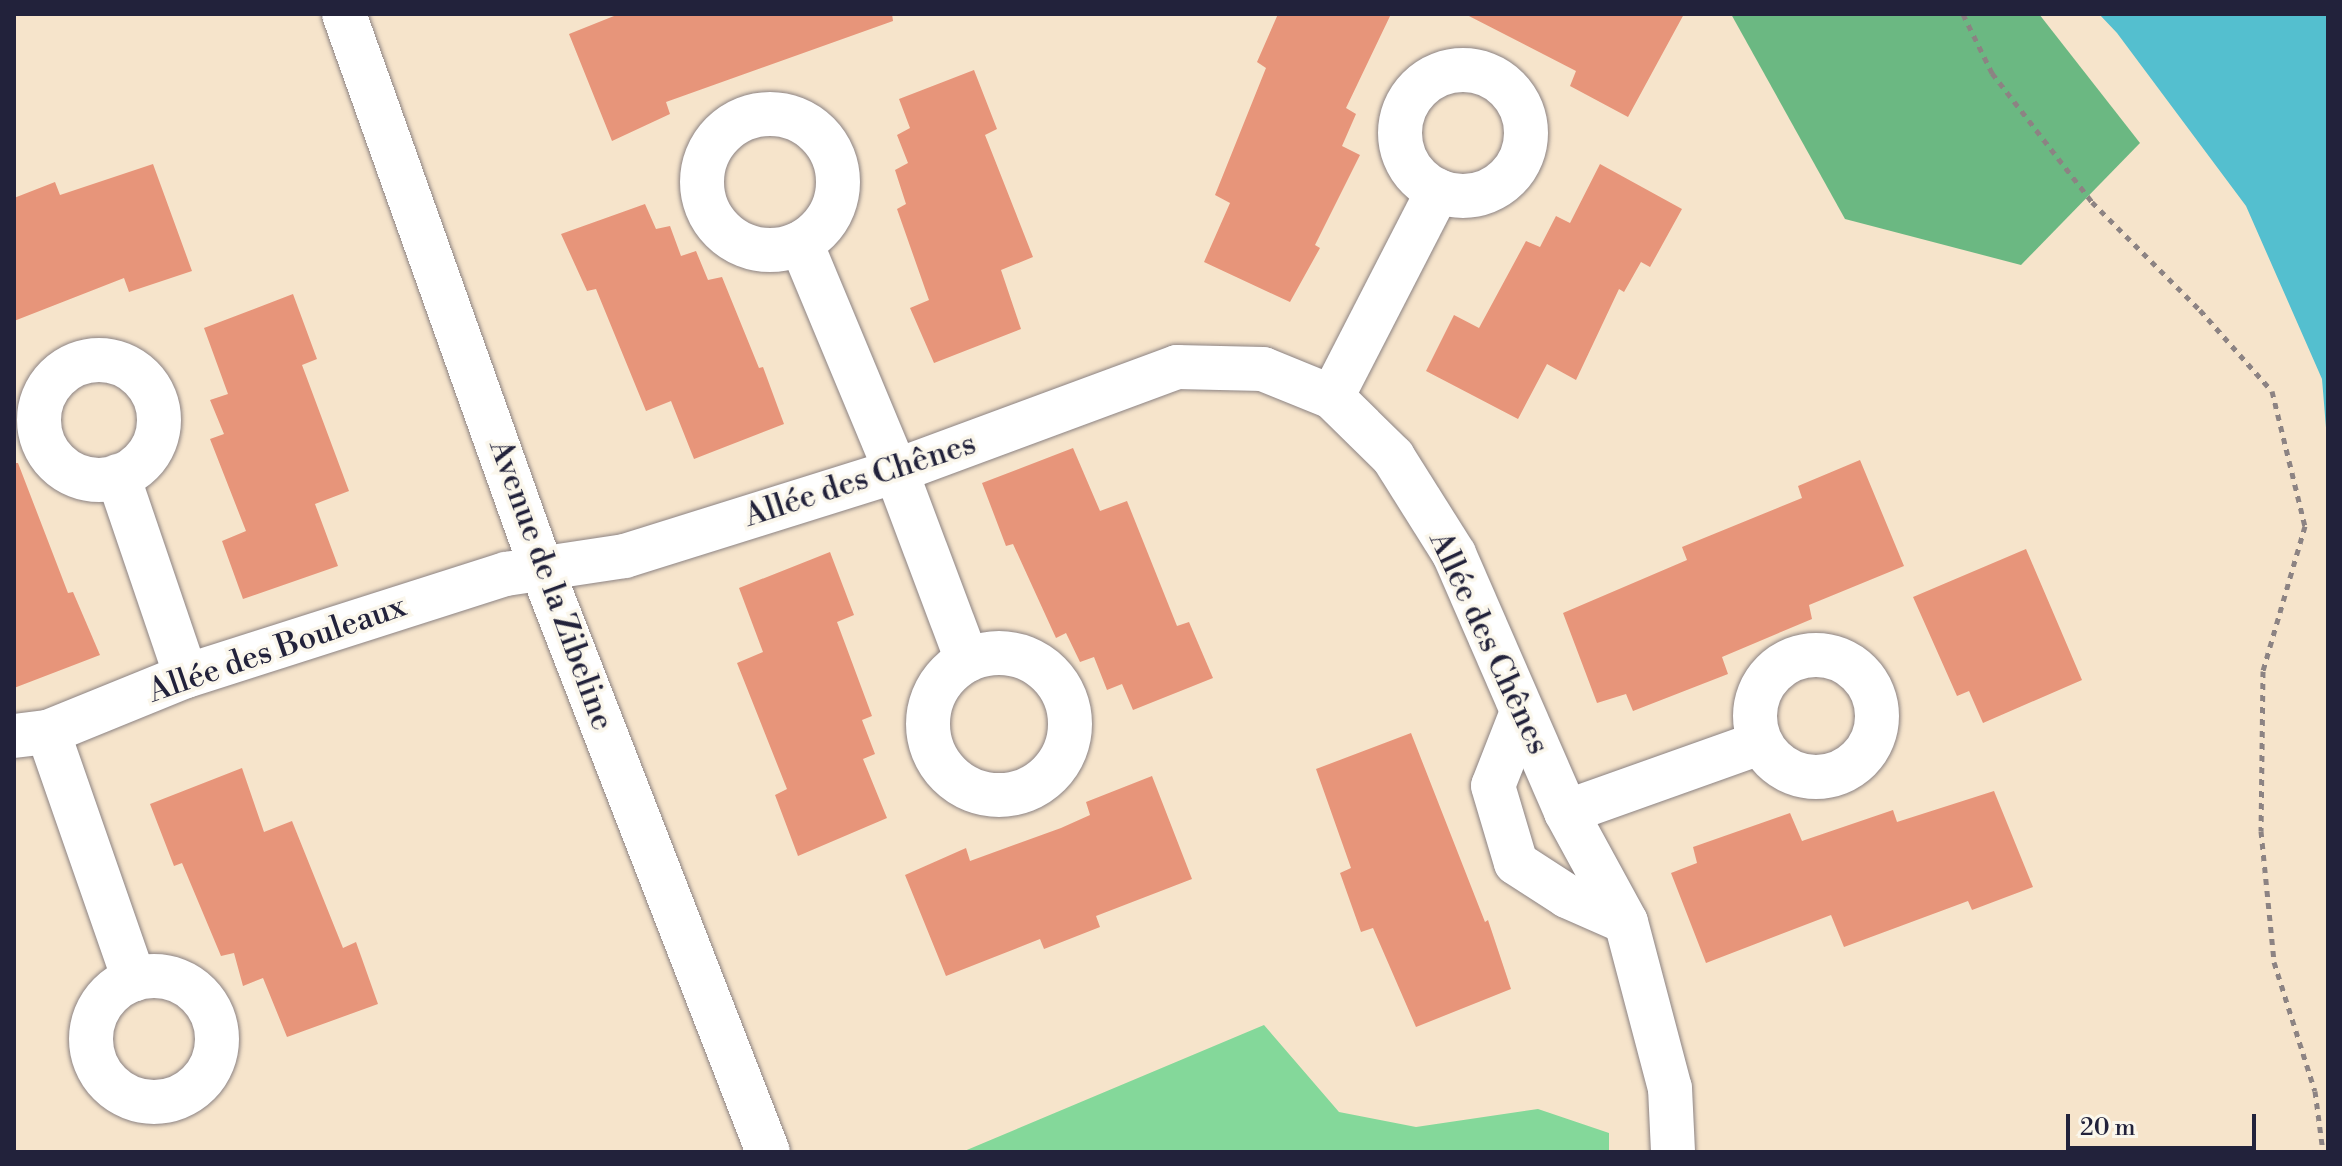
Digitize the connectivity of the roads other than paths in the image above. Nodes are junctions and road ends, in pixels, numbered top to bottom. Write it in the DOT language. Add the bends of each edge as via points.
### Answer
graph roads {
  1 [pos="344,14"];
  2 [pos="1438,191"];
  3 [pos="801,243"];
  4 [pos="1332,397"];
  5 [pos="896,471"];
  6 [pos="118,476"];
  7 [pos="542,570"];
  8 [pos="967,660"];
  9 [pos="186,676"];
  10 [pos="1522,712"];
  11 [pos="31,734"];
  12 [pos="1760,743"];
  13 [pos="1566,812"];
  14 [pos="1626,922"];
  15 [pos="134,979"];
  16 [pos="768,1152"];
  17 [pos="1673,1152"];
  1 -- 7 [label="street, Avenue de la Zibeline"];
  2 -- 4 [label="street"];
  3 -- 5 [label="street"];
  4 -- 5 [label="street, Allée des Chênes" via="1263,369 1177,367"];
  4 -- 10 [label="street, Allée des Chênes" via="1393,457 1454,554"];
  5 -- 7 [label="street, Allée des Chênes" via="625,556"];
  5 -- 8 [label="street"];
  6 -- 9 [label="street"];
  7 -- 9 [label="street, Allée des Bouleaux" via="506,574"];
  7 -- 16 [label="street, Avenue de la Zibeline"];
  9 -- 11 [label="street, Allée des Bouleaux"];
  10 -- 13 [label="street, Allée des Chênes"];
  10 -- 14 [label="street" via="1493,786 1516,863 1567,896"];
  11 -- 15 [label="street"];
  12 -- 13 [label="street"];
  13 -- 14 [label="street, Allée des Chênes"];
  14 -- 17 [label="street, Allée des Chênes" via="1670,1088"];
}
